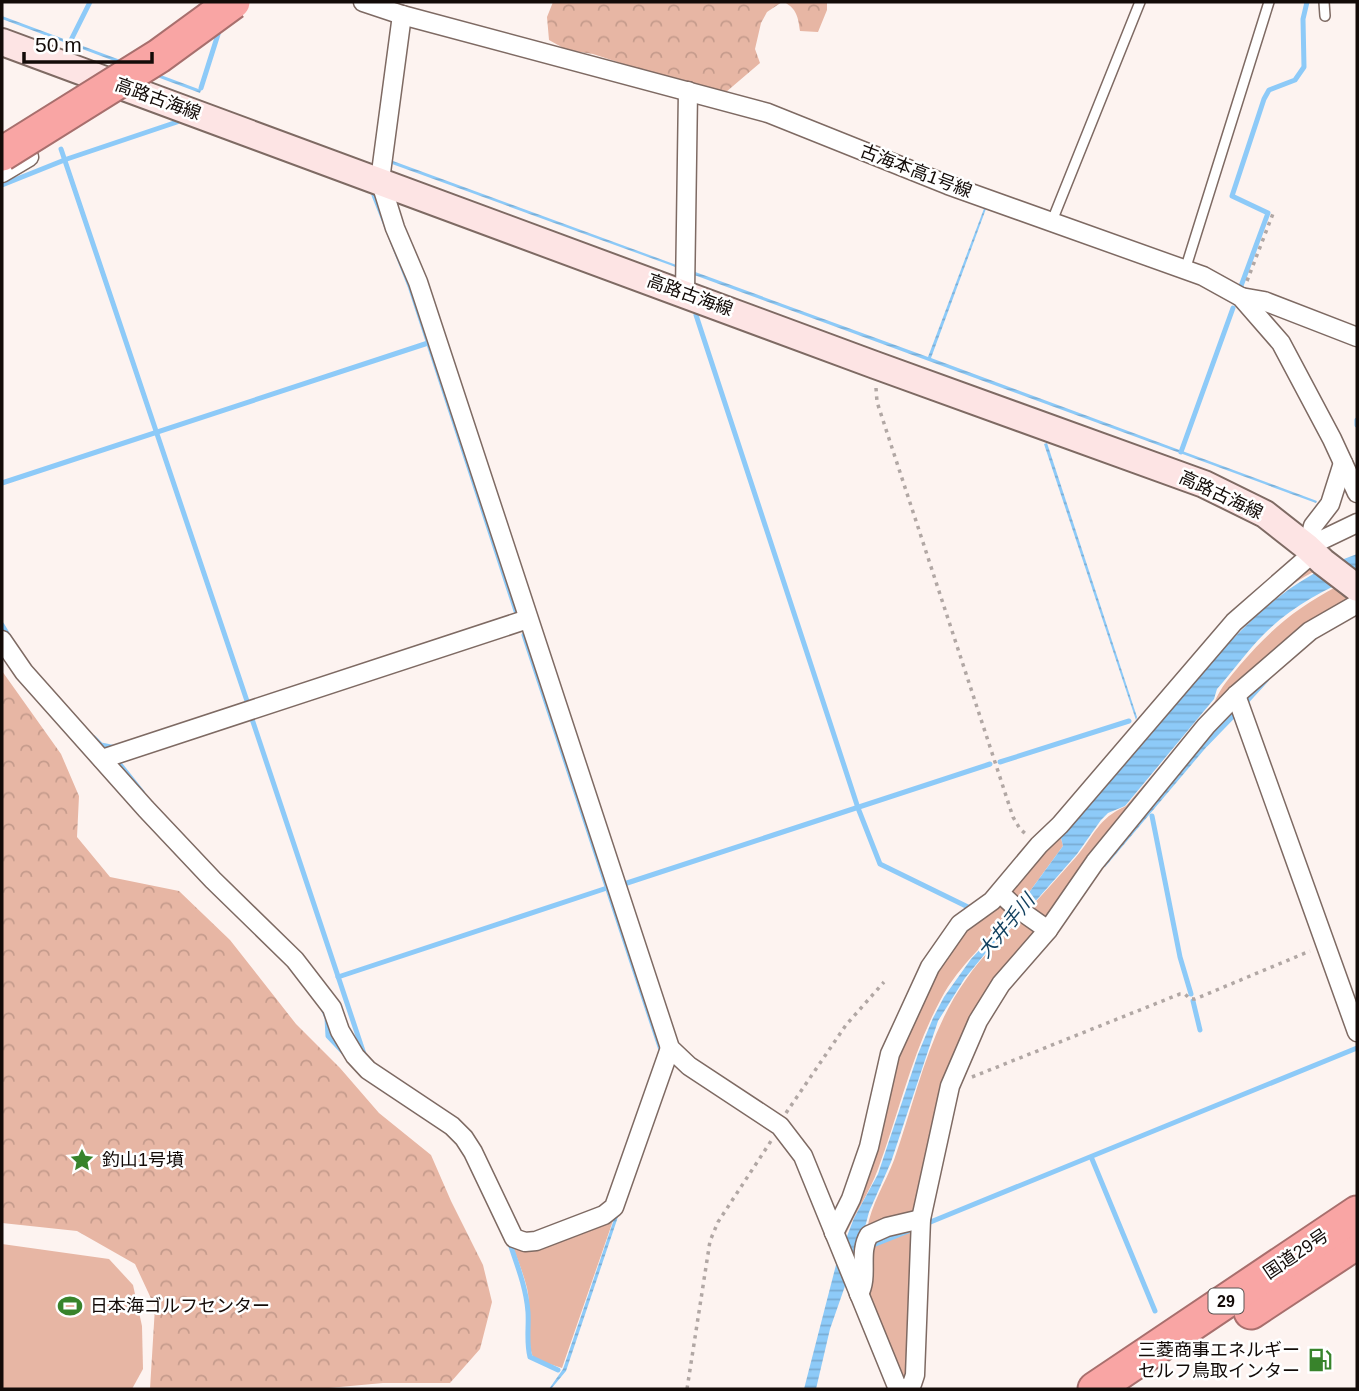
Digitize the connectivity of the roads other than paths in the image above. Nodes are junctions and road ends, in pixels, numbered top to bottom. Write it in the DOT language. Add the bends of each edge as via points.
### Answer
graph roads {
  1 [pos="210,2"];
  2 [pos="233,2"];
  3 [pos="363,2"];
  4 [pos="1140,2"];
  5 [pos="1269,2"];
  6 [pos="1324,2"];
  7 [pos="402,15"];
  8 [pos="1325,16"];
  9 [pos="2,42"];
  10 [pos="134,90"];
  11 [pos="688,92"];
  12 [pos="2,139"];
  13 [pos="2,155"];
  14 [pos="2,173"];
  15 [pos="380,180"];
  16 [pos="1052,220"];
  17 [pos="1185,270"];
  18 [pos="685,293"];
  19 [pos="1241,297"];
  20 [pos="1357,337"];
  21 [pos="1343,463"];
  22 [pos="1357,493"];
  23 [pos="1357,523"];
  24 [pos="1315,554"];
  25 [pos="1357,588"];
  26 [pos="1357,604"];
  27 [pos="528,619"];
  28 [pos="2,640"];
  29 [pos="1236,695"];
  30 [pos="102,759"];
  31 [pos="1000,892"];
  32 [pos="1048,930"];
  33 [pos="1357,1031"];
  34 [pos="670,1048"];
  35 [pos="1357,1213"];
  36 [pos="921,1219"];
  37 [pos="835,1237"];
  38 [pos="1357,1242"];
  39 [pos="856,1286"];
  40 [pos="898,1389"];
  41 [pos="906,1389"];
  42 [pos="1095,1389"];
  43 [pos="1134,1389"];
  1 -- 12 [label="highway"];
  2 -- 13 [label="highway, bridge" via="159,56"];
  3 -- 7 [label="street, 古海本高1号線"];
  4 -- 16 [label="lane"];
  5 -- 17 [label="lane"];
  6 -- 8 [label="lane"];
  7 -- 11 [label="street, 古海本高1号線"];
  7 -- 15 [label="street"];
  9 -- 10 [label="main road, 高路古海線"];
  10 -- 14 [label="street"];
  10 -- 15 [label="main road, 高路古海線"];
  11 -- 16 [label="street, 古海本高1号線" via="768,113 948,185"];
  11 -- 18 [label="street"];
  15 -- 18 [label="main road, 高路古海線"];
  15 -- 27 [label="street"];
  16 -- 17 [label="street, 古海本高1号線"];
  17 -- 19 [label="street, 古海本高1号線"];
  18 -- 24 [label="main road, 高路古海線" via="1204,484 1265,514"];
  19 -- 20 [label="street" via="1264,301"];
  19 -- 21 [label="street, 古海本高1号線" via="1281,343"];
  21 -- 22 [label="street, 古海本高1号線"];
  21 -- 24 [label="street" via="1330,504 1313,526"];
  23 -- 24 [label="street"];
  24 -- 25 [label="main road, 高路古海線"];
  24 -- 31 [label="street" via="1234,622"];
  26 -- 29 [label="street" via="1310,631"];
  27 -- 30 [label="street"];
  27 -- 34 [label="street"];
  28 -- 30 [label="street" via="23,672"];
  29 -- 32 [label="street" via="1095,862"];
  29 -- 33 [label="street"];
  30 -- 34 [label="street" via="213,880 296,960 332,1008 340,1031 368,1070 464,1138 514,1238 536,1241 604,1215 614,1206"];
  31 -- 32 [label="street"];
  31 -- 37 [label="street" via="960,924 930,967 911,1006 890,1054 869,1147"];
  32 -- 36 [label="street" via="1001,984 978,1021 950,1086"];
  34 -- 37 [label="street" via="780,1126 808,1166"];
  35 -- 42 [label="highway, 国道29号 / 29"];
  36 -- 39 [label="street" via="869,1235 863,1287"];
  36 -- 41 [label="street" via="915,1375"];
  37 -- 39 [label="street"];
  38 -- 43 [label="highway, 国道29号 / 29"];
  39 -- 40 [label="street"];
}
